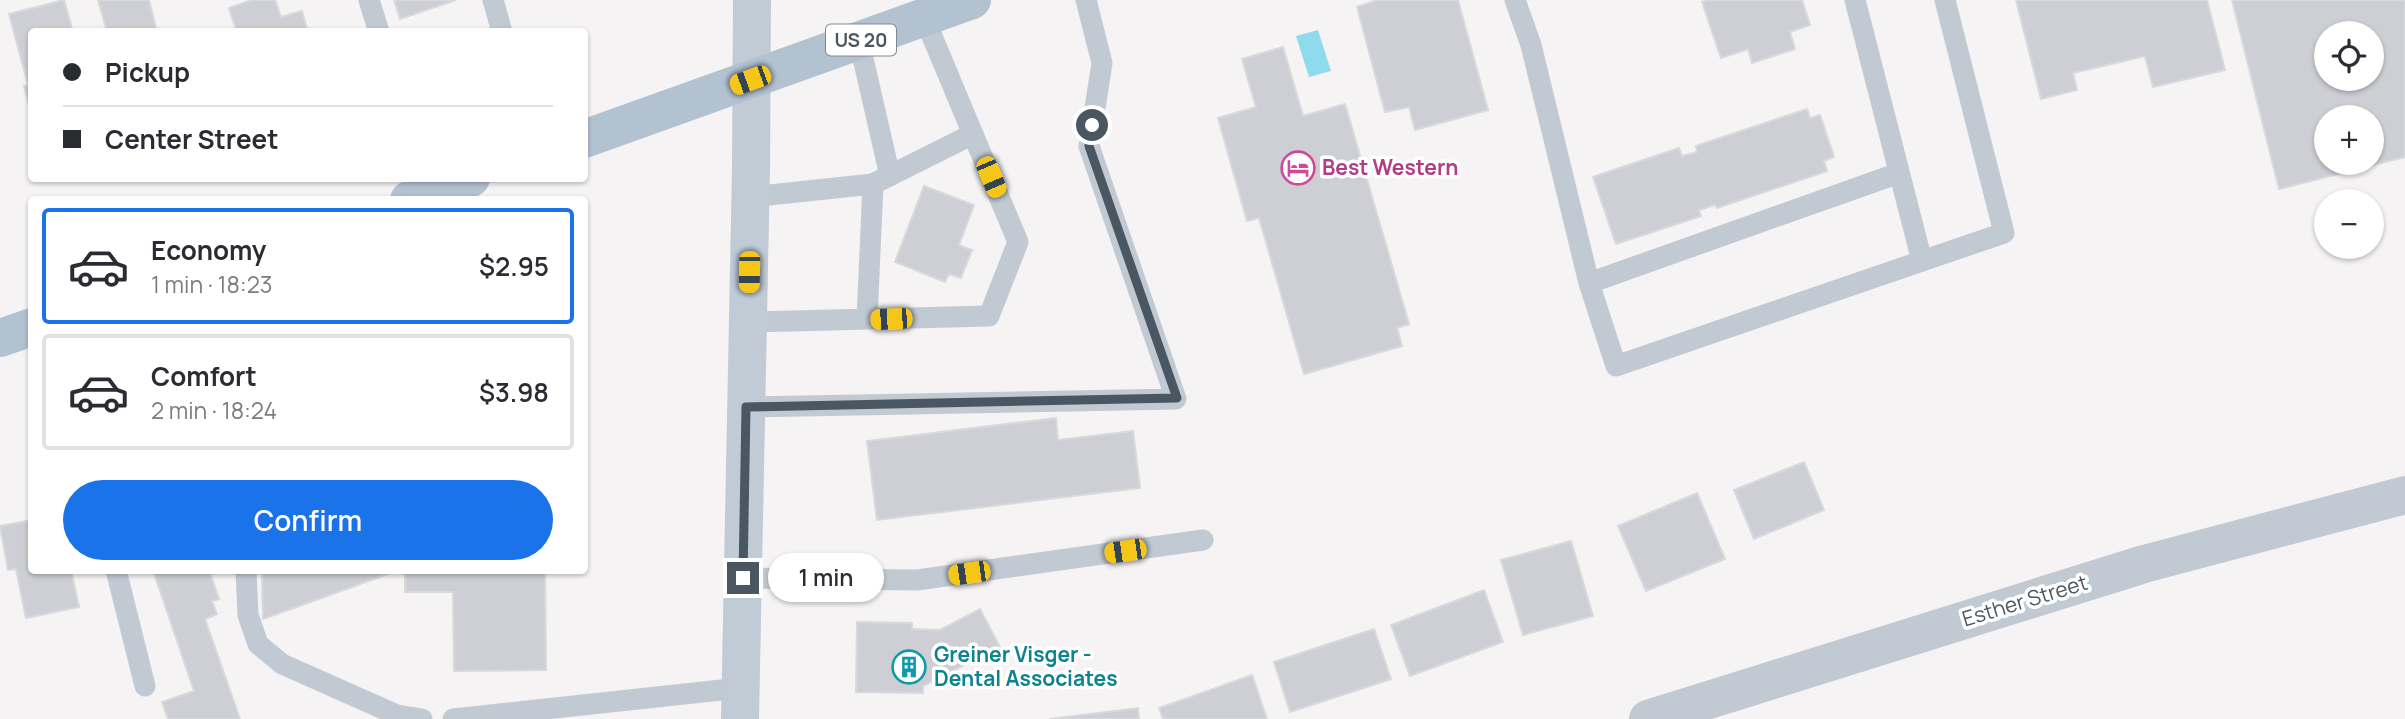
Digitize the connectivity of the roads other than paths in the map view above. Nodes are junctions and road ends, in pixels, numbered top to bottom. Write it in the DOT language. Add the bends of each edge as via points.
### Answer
graph roads {
  1 [pos="369,0"];
  2 [pos="493,0"];
  3 [pos="752,0"];
  4 [pos="972,0"];
  5 [pos="1086,0"];
  6 [pos="1516,0"];
  7 [pos="1855,0"];
  8 [pos="1945,0"];
  9 [pos="924,17"];
  10 [pos="378,28"];
  11 [pos="501,28"];
  12 [pos="859,41"];
  13 [pos="750,80"];
  14 [pos="973,134"];
  15 [pos="588,138"];
  16 [pos="1899,173"];
  17 [pos="881,180"];
  18 [pos="455,182"];
  19 [pos="422,190"];
  20 [pos="750,197"];
  21 [pos="1922,261"];
  22 [pos="1590,283"];
  23 [pos="867,319"];
  24 [pos="748,322"];
  25 [pos="28,328"];
  26 [pos="0,338"];
  27 [pos="746,407"];
  28 [pos="2405,495"];
  29 [pos="1203,540"];
  30 [pos="117,574"];
  31 [pos="246,574"];
  32 [pos="743,578"];
  33 [pos="145,686"];
  34 [pos="740,704"];
  35 [pos="422,719"];
  36 [pos="453,719"];
  37 [pos="1648,719"];
  1 -- 10 [label="lane"];
  2 -- 11 [label="lane"];
  3 -- 13 [label="main road"];
  4 -- 9 [label="main road, US 20"];
  5 -- 27 [label="lane" via="1102,62 1089,146 1177,398"];
  6 -- 22 [label="lane"];
  7 -- 16 [label="lane"];
  8 -- 21 [label="lane" via="2004,233"];
  9 -- 12 [label="main road, US 20"];
  9 -- 14 [label="lane"];
  12 -- 13 [label="main road, US 20"];
  12 -- 17 [label="lane"];
  13 -- 15 [label="main road, US 20"];
  13 -- 20 [label="main road"];
  14 -- 17 [label="lane"];
  14 -- 23 [label="lane" via="1018,242 989,316"];
  16 -- 21 [label="lane"];
  16 -- 22 [label="lane"];
  17 -- 20 [label="lane"];
  17 -- 23 [label="lane"];
  18 -- 19 [label="main road"];
  20 -- 24 [label="main road"];
  21 -- 22 [label="lane" via="1616,366"];
  23 -- 24 [label="lane"];
  24 -- 27 [label="main road"];
  25 -- 26 [label="main road"];
  27 -- 32 [label="main road"];
  28 -- 37 [label="street, Esther Street" via="2144,564"];
  29 -- 32 [label="lane" via="917,580"];
  30 -- 33 [label="lane"];
  31 -- 35 [label="lane" via="248,615 258,644 282,664 397,715"];
  32 -- 34 [label="main road"];
  34 -- 36 [label="lane"];
}
